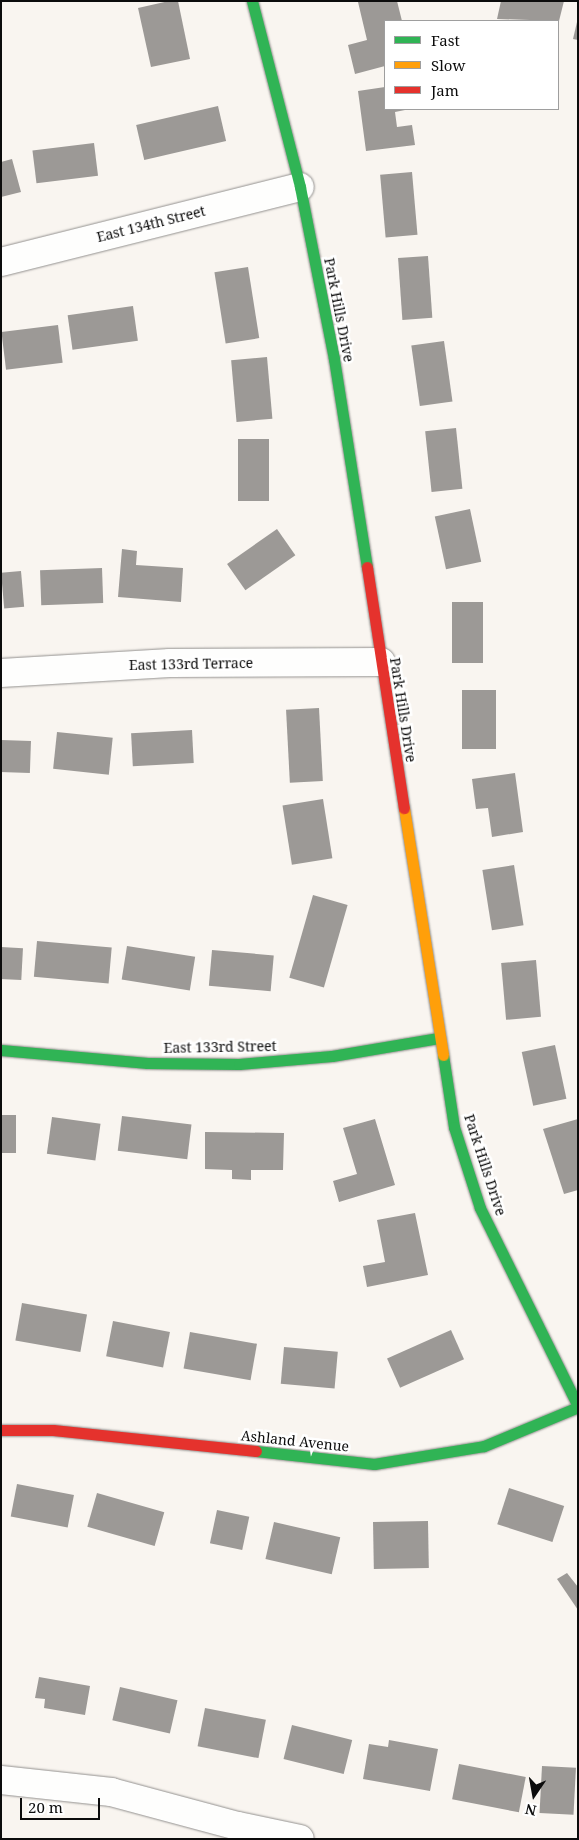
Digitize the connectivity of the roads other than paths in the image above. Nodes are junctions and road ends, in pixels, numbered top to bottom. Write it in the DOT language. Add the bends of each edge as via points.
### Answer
graph roads {
  1 [pos="252,1"];
  2 [pos="300,187"];
  3 [pos="1,262"];
  4 [pos="381,662"];
  5 [pos="1,672"];
  6 [pos="438,1038"];
  7 [pos="1,1050"];
  8 [pos="578,1406"];
  9 [pos="1,1430"];
  10 [pos="1,1780"];
  11 [pos="300,1839"];
  1 -- 2 [label="street, Park Hills Drive"];
  2 -- 3 [label="street, East 134th Street"];
  2 -- 4 [label="street, Park Hills Drive" via="334,358"];
  4 -- 5 [label="street, East 133rd Terrace" via="170,663"];
  4 -- 6 [label="street, Park Hills Drive"];
  6 -- 7 [label="street, East 133rd Street" via="332,1056 239,1064 146,1063"];
  6 -- 8 [label="street, Park Hills Drive" via="454,1127 480,1208"];
  8 -- 9 [label="street, Ashland Avenue" via="484,1446 374,1464 53,1430"];
  10 -- 11 [label="street" via="111,1792"];
}
